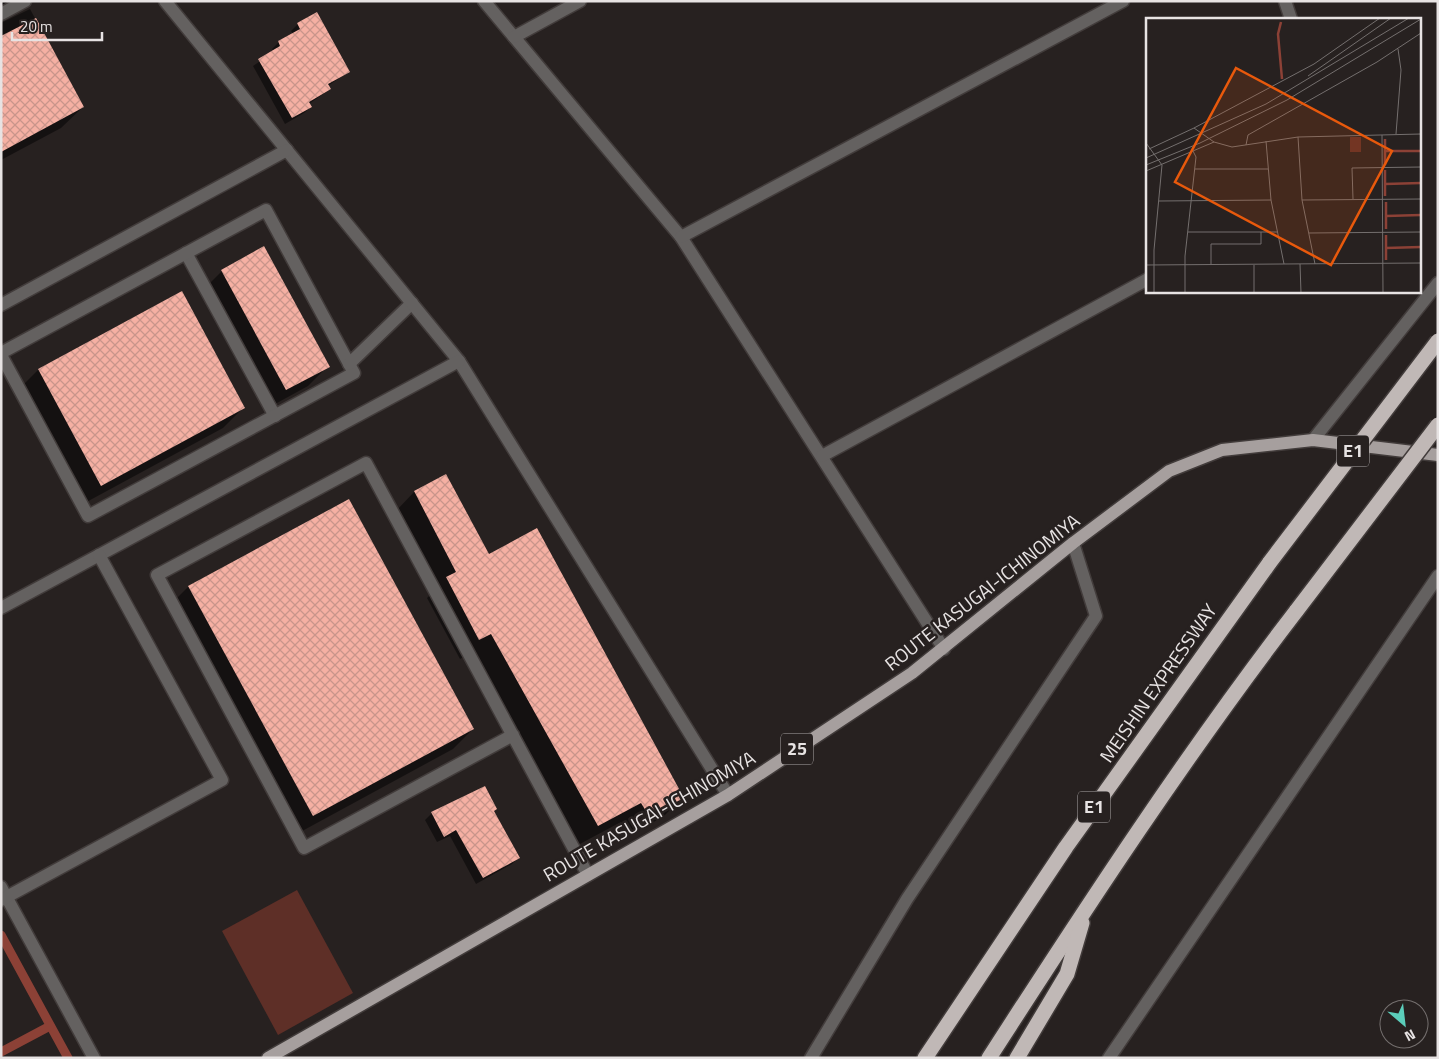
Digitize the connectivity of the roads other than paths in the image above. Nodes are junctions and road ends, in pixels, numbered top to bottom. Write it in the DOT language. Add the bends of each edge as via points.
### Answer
graph roads {
  1 [pos="25,1"];
  2 [pos="164,1"];
  3 [pos="484,1"];
  4 [pos="580,1"];
  5 [pos="1123,1"];
  6 [pos="1285,1"];
  7 [pos="1,14"];
  8 [pos="1291,18"];
  9 [pos="514,37"];
  10 [pos="286,150"];
  11 [pos="681,237"];
  12 [pos="186,253"];
  13 [pos="1146,280"];
  14 [pos="1438,283"];
  15 [pos="1424,292"];
  16 [pos="412,304"];
  17 [pos="1,305"];
  18 [pos="1438,341"];
  19 [pos="1,354"];
  20 [pos="460,361"];
  21 [pos="349,364"];
  22 [pos="275,416"];
  23 [pos="1438,425"];
  24 [pos="1313,440"];
  25 [pos="1438,455"];
  26 [pos="822,456"];
  27 [pos="1073,543"];
  28 [pos="99,555"];
  29 [pos="1438,576"];
  30 [pos="1,608"];
  31 [pos="944,649"];
  32 [pos="513,735"];
  33 [pos="728,795"];
  34 [pos="588,874"];
  35 [pos="3,895"];
  36 [pos="1087,907"];
  37 [pos="94,1058"];
  38 [pos="268,1058"];
  39 [pos="811,1058"];
  40 [pos="925,1058"];
  41 [pos="989,1058"];
  42 [pos="1017,1058"];
  43 [pos="1109,1058"];
  1 -- 7 [label="street"];
  2 -- 10 [label="street"];
  3 -- 9 [label="street"];
  4 -- 9 [label="street"];
  5 -- 11 [label="street"];
  6 -- 8 [label="street"];
  9 -- 11 [label="street"];
  10 -- 16 [label="street"];
  10 -- 17 [label="street"];
  11 -- 26 [label="street"];
  12 -- 19 [label="street"];
  12 -- 21 [label="street" via="266,210"];
  12 -- 22 [label="street"];
  13 -- 26 [label="street"];
  14 -- 15 [label="street"];
  15 -- 24 [label="street"];
  16 -- 20 [label="street"];
  16 -- 21 [label="street"];
  18 -- 40 [label="highway, MEISHIN EXPRESSWAY / E1, bridge" via="1270,562 1066,847"];
  19 -- 22 [label="street" via="88,516"];
  20 -- 28 [label="street"];
  20 -- 33 [label="street"];
  21 -- 22 [label="street" via="354,373"];
  23 -- 36 [label="highway, bridge" via="1264,652"];
  24 -- 25 [label="main road, ROUTE KASUGAI-ICHINOMIYA / 25"];
  24 -- 27 [label="main road, ROUTE KASUGAI-ICHINOMIYA / 25" via="1222,450 1169,471"];
  26 -- 31 [label="street"];
  27 -- 31 [label="main road, ROUTE KASUGAI-ICHINOMIYA / 25"];
  27 -- 39 [label="street" via="1096,616 907,899"];
  28 -- 30 [label="street"];
  28 -- 35 [label="street" via="222,780"];
  29 -- 43 [label="street"];
  31 -- 33 [label="main road, ROUTE KASUGAI-ICHINOMIYA / 25"];
  32 -- 32 [label="street" via="304,848 157,576 366,463"];
  32 -- 34 [label="street"];
  33 -- 34 [label="main road, ROUTE KASUGAI-ICHINOMIYA / 25"];
  34 -- 38 [label="main road, ROUTE KASUGAI-ICHINOMIYA / 25"];
  35 -- 37 [label="street"];
  36 -- 41 [label="highway"];
  36 -- 42 [label="highway" via="1067,974"];
}
